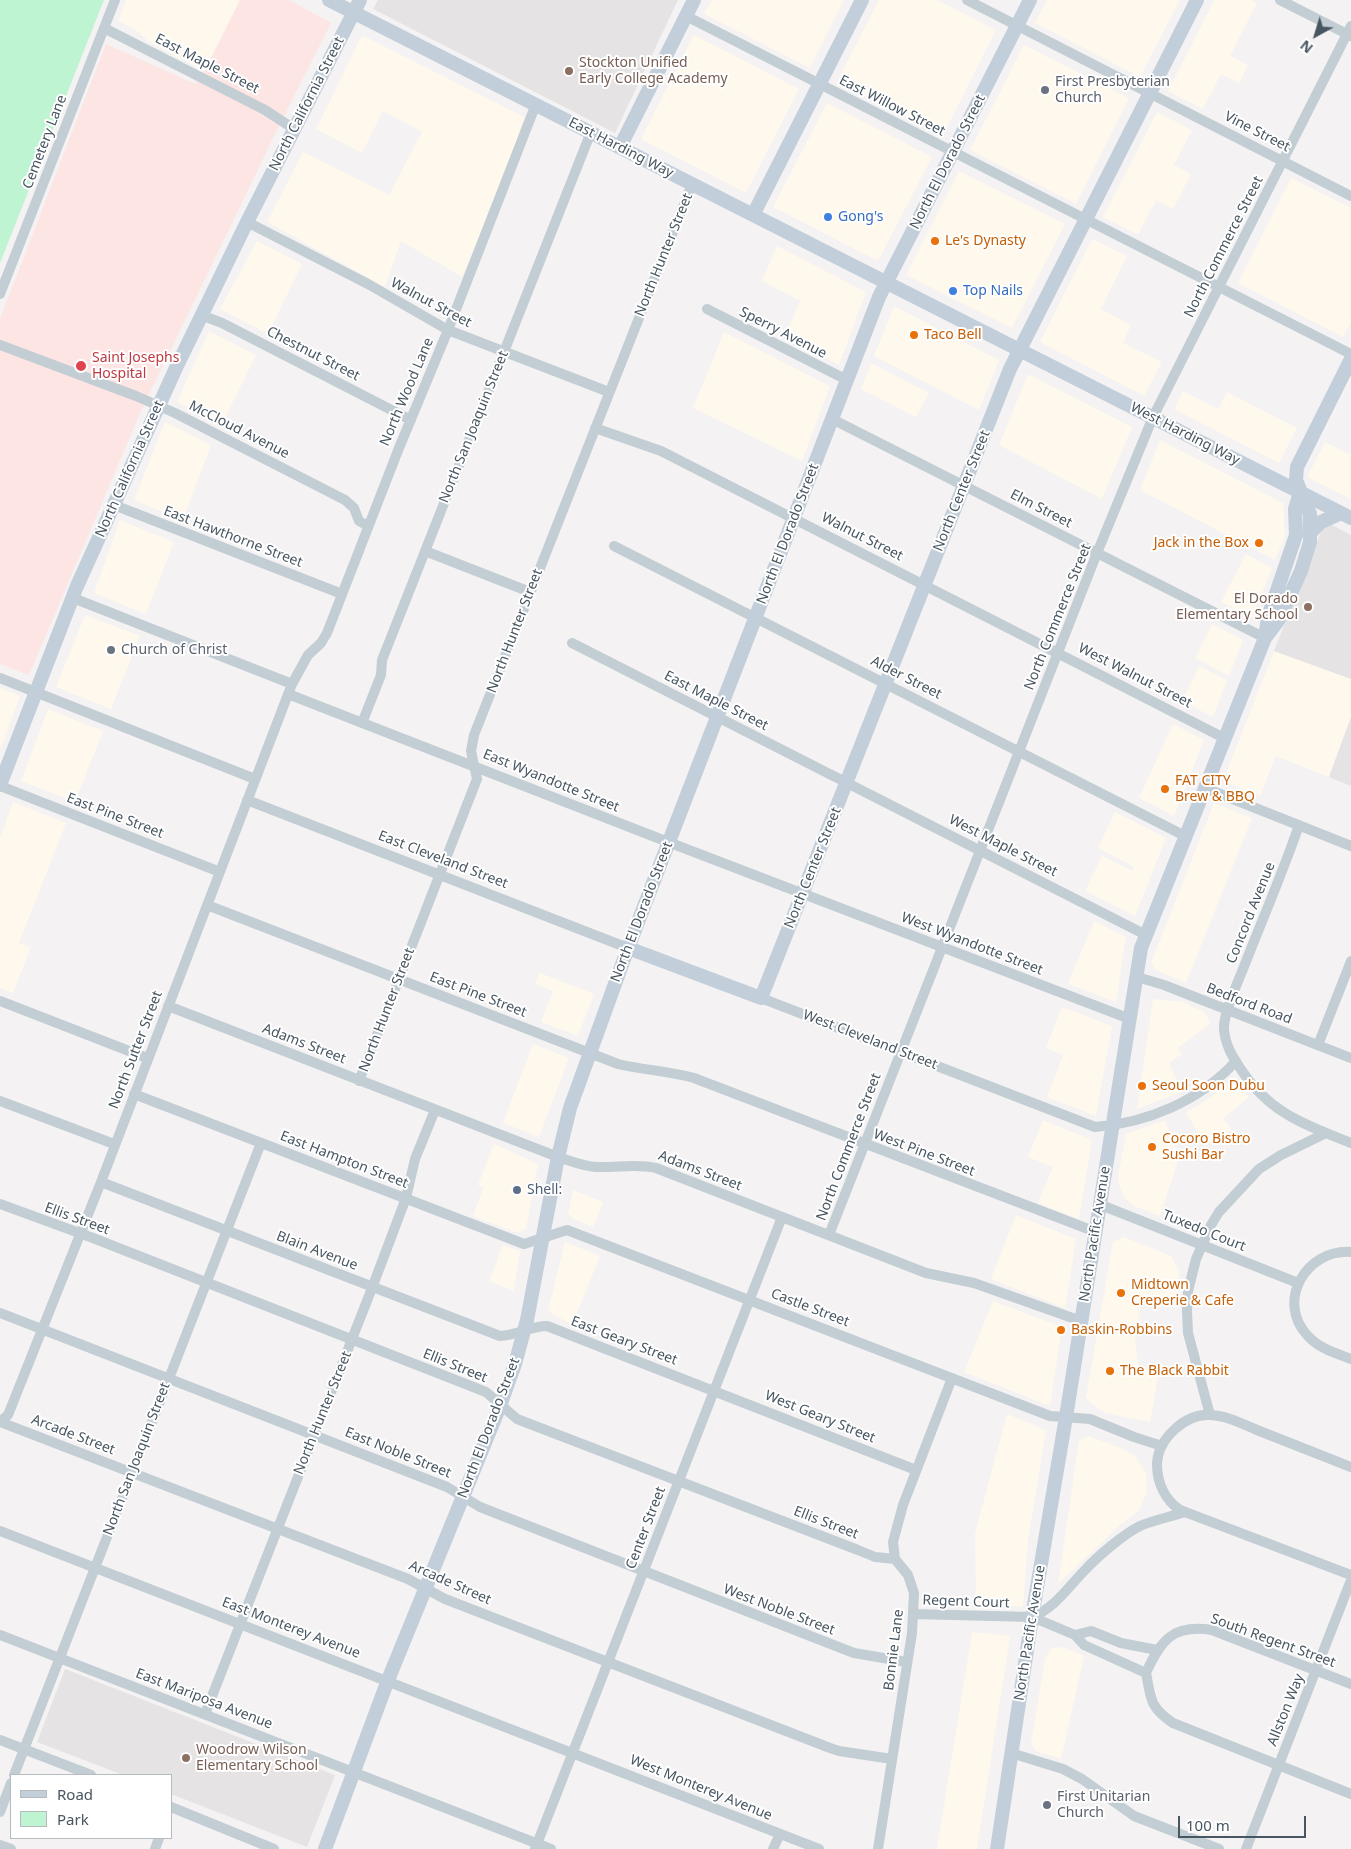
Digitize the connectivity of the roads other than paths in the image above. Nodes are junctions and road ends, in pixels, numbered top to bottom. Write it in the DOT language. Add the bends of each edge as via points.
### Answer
graph roads {
  1 [pos="115,0"];
  2 [pos="329,0"];
  3 [pos="694,0"];
  4 [pos="862,0"];
  5 [pos="967,0"];
  6 [pos="1030,0"];
  7 [pos="1197,0"];
  8 [pos="1280,0"];
  9 [pos="357,6"];
  10 [pos="686,16"];
  11 [pos="1017,25"];
  12 [pos="104,28"];
  13 [pos="1350,32"];
  14 [pos="819,84"];
  15 [pos="1150,93"];
  16 [pos="536,104"];
  17 [pos="294,130"];
  18 [pos="591,132"];
  19 [pos="620,147"];
  20 [pos="954,152"];
  21 [pos="1283,160"];
  22 [pos="692,184"];
  23 [pos="1351,196"];
  24 [pos="752,215"];
  25 [pos="1086,219"];
  26 [pos="247,222"];
  27 [pos="886,282"];
  28 [pos="1220,287"];
  29 [pos="0,294"];
  30 [pos="706,309"];
  31 [pos="201,315"];
  32 [pos="448,330"];
  33 [pos="0,345"];
  34 [pos="1019,350"];
  35 [pos="504,352"];
  36 [pos="1351,354"];
  37 [pos="1351,359"];
  38 [pos="847,380"];
  39 [pos="609,392"];
  40 [pos="158,406"];
  41 [pos="1153,418"];
  42 [pos="832,419"];
  43 [pos="411,420"];
  44 [pos="595,428"];
  45 [pos="964,486"];
  46 [pos="1300,492"];
  47 [pos="114,505"];
  48 [pos="1346,515"];
  49 [pos="794,518"];
  50 [pos="368,526"];
  51 [pos="1310,534"];
  52 [pos="614,546"];
  53 [pos="425,551"];
  54 [pos="1097,553"];
  55 [pos="925,584"];
  56 [pos="530,592"];
  57 [pos="342,594"];
  58 [pos="73,598"];
  59 [pos="756,618"];
  60 [pos="1264,638"];
  61 [pos="572,642"];
  62 [pos="1058,652"];
  63 [pos="0,678"];
  64 [pos="887,683"];
  65 [pos="292,684"];
  66 [pos="36,692"];
  67 [pos="288,694"];
  68 [pos="716,716"];
  69 [pos="362,723"];
  70 [pos="1224,738"];
  71 [pos="1020,751"];
  72 [pos="474,766"];
  73 [pos="255,779"];
  74 [pos="847,784"];
  75 [pos="0,786"];
  76 [pos="1205,788"];
  77 [pos="247,800"];
  78 [pos="1299,826"];
  79 [pos="1185,836"];
  80 [pos="668,842"];
  81 [pos="1351,846"];
  82 [pos="980,850"];
  83 [pos="220,872"];
  84 [pos="440,874"];
  85 [pos="804,894"];
  86 [pos="207,905"];
  87 [pos="1146,934"];
  88 [pos="942,947"];
  89 [pos="628,948"];
  90 [pos="1351,961"];
  91 [pos="1137,976"];
  92 [pos="400,979"];
  93 [pos="761,998"];
  94 [pos="0,1001"];
  95 [pos="168,1006"];
  96 [pos="1228,1011"];
  97 [pos="1130,1019"];
  98 [pos="1318,1045"];
  99 [pos="901,1052"];
  100 [pos="590,1053"];
  101 [pos="148,1058"];
  102 [pos="1351,1058"];
  103 [pos="1236,1061"];
  104 [pos="359,1081"];
  105 [pos="716,1087"];
  106 [pos="134,1094"];
  107 [pos="0,1101"];
  108 [pos="435,1110"];
  109 [pos="1112,1126"];
  110 [pos="1326,1133"];
  111 [pos="1351,1143"];
  112 [pos="114,1144"];
  113 [pos="262,1144"];
  114 [pos="865,1145"];
  115 [pos="558,1157"];
  116 [pos="101,1182"];
  117 [pos="406,1198"];
  118 [pos="0,1204"];
  119 [pos="1101,1205"];
  120 [pos="782,1217"];
  121 [pos="228,1231"];
  122 [pos="1096,1232"];
  123 [pos="79,1234"];
  124 [pos="829,1235"];
  125 [pos="544,1236"];
  126 [pos="1202,1245"];
  127 [pos="1351,1252"];
  128 [pos="206,1283"];
  129 [pos="1298,1283"];
  130 [pos="372,1288"];
  131 [pos="749,1299"];
  132 [pos="0,1312"];
  133 [pos="1081,1321"];
  134 [pos="42,1329"];
  135 [pos="524,1330"];
  136 [pos="352,1339"];
  137 [pos="1351,1359"];
  138 [pos="169,1377"];
  139 [pos="952,1378"];
  140 [pos="714,1390"];
  141 [pos="500,1406"];
  142 [pos="1210,1415"];
  143 [pos="1066,1417"];
  144 [pos="0,1422"];
  145 [pos="315,1434"];
  146 [pos="1162,1446"];
  147 [pos="1351,1467"];
  148 [pos="916,1470"];
  149 [pos="132,1472"];
  150 [pos="678,1482"];
  151 [pos="463,1496"];
  152 [pos="1185,1512"];
  153 [pos="277,1528"];
  154 [pos="0,1531"];
  155 [pos="894,1559"];
  156 [pos="95,1567"];
  157 [pos="643,1572"];
  158 [pos="1351,1576"];
  159 [pos="1351,1580"];
  160 [pos="427,1589"];
  161 [pos="913,1614"];
  162 [pos="1032,1617"];
  163 [pos="240,1624"];
  164 [pos="0,1635"];
  165 [pos="1075,1635"];
  166 [pos="1157,1650"];
  167 [pos="60,1658"];
  168 [pos="608,1662"];
  169 [pos="907,1662"];
  170 [pos="1316,1670"];
  171 [pos="1146,1673"];
  172 [pos="388,1680"];
  173 [pos="1351,1684"];
  174 [pos="205,1714"];
  175 [pos="0,1740"];
  176 [pos="24,1750"];
  177 [pos="573,1753"];
  178 [pos="1011,1753"];
  179 [pos="892,1759"];
  180 [pos="1279,1765"];
  181 [pos="354,1773"];
  182 [pos="14,1774"];
  183 [pos="87,1774"];
  184 [pos="10,1786"];
  185 [pos="1351,1794"];
  186 [pos="172,1807"];
  187 [pos="0,1812"];
  188 [pos="780,1834"];
  189 [pos="0,1844"];
  190 [pos="536,1846"];
  191 [pos="12,1849"];
  192 [pos="274,1849"];
  193 [pos="325,1849"];
  194 [pos="551,1849"];
  195 [pos="773,1849"];
  196 [pos="819,1849"];
  197 [pos="878,1849"];
  198 [pos="997,1849"];
  199 [pos="1219,1849"];
  200 [pos="1246,1849"];
  1 -- 12 [label="street, Cemetery Lane"];
  2 -- 9 [label="street, East Harding Way"];
  3 -- 10 [label="street"];
  4 -- 14 [label="street"];
  5 -- 11 [label="street, Vine Street"];
  6 -- 11 [label="street, North El Dorado Street"];
  7 -- 15 [label="street, North Center Street"];
  8 -- 13 [label="street"];
  9 -- 16 [label="street, East Harding Way"];
  9 -- 17 [label="street, North California Street"];
  10 -- 14 [label="street, East Willow Street"];
  10 -- 19 [label="street"];
  11 -- 15 [label="street, Vine Street"];
  11 -- 20 [label="street, North El Dorado Street"];
  12 -- 17 [label="street, East Maple Street" via="265,110"];
  12 -- 29 [label="street, Cemetery Lane"];
  13 -- 21 [label="street, North Commerce Street"];
  14 -- 20 [label="street, East Willow Street"];
  14 -- 24 [label="street"];
  15 -- 21 [label="street, Vine Street"];
  15 -- 25 [label="street, North Center Street"];
  16 -- 18 [label="street, East Harding Way"];
  16 -- 32 [label="street, North Wood Lane"];
  17 -- 26 [label="street, North California Street"];
  18 -- 19 [label="street, East Harding Way"];
  18 -- 35 [label="street, North San Joaquin Street"];
  19 -- 22 [label="street, East Harding Way"];
  20 -- 25 [label="street, East Willow Street"];
  20 -- 27 [label="street, North El Dorado Street"];
  21 -- 23 [label="street, Vine Street"];
  21 -- 28 [label="street, North Commerce Street"];
  22 -- 24 [label="street, East Harding Way"];
  22 -- 39 [label="street, North Hunter Street"];
  24 -- 27 [label="street, East Harding Way"];
  25 -- 28 [label="street, East Willow Street"];
  25 -- 34 [label="street, North Center Street"];
  26 -- 31 [label="street, North California Street"];
  26 -- 32 [label="street, Walnut Street" via="368,284"];
  27 -- 34 [label="street, East Harding Way"];
  27 -- 38 [label="street, North El Dorado Street"];
  28 -- 36 [label="street, East Willow Street"];
  28 -- 41 [label="street, North Commerce Street"];
  30 -- 38 [label="street, Sperry Avenue"];
  31 -- 40 [label="street, North California Street"];
  31 -- 43 [label="street, Chestnut Street"];
  32 -- 35 [label="street, Walnut Street"];
  32 -- 43 [label="street, North Wood Lane"];
  33 -- 40 [label="street, McCloud Avenue"];
  34 -- 41 [label="street, West Harding Way"];
  34 -- 45 [label="street, North Center Street"];
  35 -- 39 [label="street, Walnut Street"];
  35 -- 53 [label="street, North San Joaquin Street"];
  37 -- 46 [label="street" via="1297,467 1296,480"];
  38 -- 42 [label="street, North El Dorado Street"];
  39 -- 44 [label="street, North Hunter Street"];
  40 -- 47 [label="street, North California Street"];
  40 -- 50 [label="street, McCloud Avenue" via="345,500 354,508 359,521"];
  41 -- 46 [label="street, West Harding Way"];
  41 -- 54 [label="street, North Commerce Street"];
  42 -- 45 [label="street, Elm Street"];
  42 -- 49 [label="street, North El Dorado Street"];
  43 -- 50 [label="street, North Wood Lane"];
  44 -- 49 [label="street, Walnut Street" via="661,451"];
  44 -- 56 [label="street, North Hunter Street"];
  45 -- 54 [label="street, Elm Street"];
  45 -- 55 [label="street, North Center Street"];
  46 -- 48 [label="street, West Harding Way"];
  46 -- 51 [label="street, North Pacific Avenue" via="1310,514"];
  46 -- 60 [label="street, North Pacific Avenue" via="1295,508 1296,535 1268,616"];
  47 -- 57 [label="street, East Hawthorne Street"];
  47 -- 58 [label="street, North California Street"];
  48 -- 51 [label="street" via="1321,522"];
  49 -- 55 [label="street, Walnut Street"];
  49 -- 59 [label="street, North El Dorado Street"];
  50 -- 57 [label="street, North Wood Lane"];
  51 -- 60 [label="street, North Pacific Avenue" via="1301,571 1278,621"];
  52 -- 59 [label="street, Alder Street"];
  53 -- 56 [label="street"];
  53 -- 69 [label="street, North San Joaquin Street" via="382,660 380,675"];
  54 -- 60 [label="street, Elm Street"];
  54 -- 62 [label="street, North Commerce Street"];
  55 -- 62 [label="street, West Walnut Street"];
  55 -- 64 [label="street, North Center Street"];
  56 -- 72 [label="street, North Hunter Street" via="474,735 471,751"];
  57 -- 65 [label="street, North Wood Lane" via="327,633 308,655"];
  58 -- 65 [label="street"];
  58 -- 66 [label="street, North California Street"];
  59 -- 64 [label="street, Alder Street"];
  59 -- 68 [label="street, North El Dorado Street"];
  60 -- 70 [label="street, North Pacific Avenue"];
  61 -- 68 [label="street, East Maple Street"];
  62 -- 70 [label="street, West Walnut Street"];
  62 -- 71 [label="street, North Commerce Street"];
  63 -- 66 [label="street"];
  64 -- 71 [label="street, Alder Street"];
  64 -- 74 [label="street, North Center Street"];
  65 -- 67 [label="street, North Sutter Street"];
  66 -- 73 [label="street"];
  66 -- 75 [label="street, North California Street"];
  67 -- 69 [label="street, East Wyandotte Street"];
  67 -- 73 [label="street, North Sutter Street"];
  68 -- 74 [label="street, East Maple Street"];
  68 -- 80 [label="street, North El Dorado Street"];
  69 -- 72 [label="street, East Wyandotte Street"];
  70 -- 76 [label="street, North Pacific Avenue"];
  71 -- 79 [label="street, Alder Street"];
  71 -- 82 [label="street, North Commerce Street"];
  72 -- 80 [label="street, East Wyandotte Street"];
  72 -- 84 [label="street, North Hunter Street" via="477,779"];
  73 -- 77 [label="street, North Sutter Street"];
  74 -- 82 [label="street, West Maple Street"];
  74 -- 85 [label="street, North Center Street"];
  75 -- 83 [label="street, East Pine Street"];
  76 -- 78 [label="street"];
  76 -- 79 [label="street, North Pacific Avenue"];
  77 -- 83 [label="street, North Sutter Street"];
  77 -- 84 [label="street, East Cleveland Street"];
  78 -- 81 [label="street"];
  78 -- 96 [label="street, Concord Avenue"];
  79 -- 87 [label="street, North Pacific Avenue"];
  80 -- 85 [label="street, East Wyandotte Street"];
  80 -- 89 [label="street, North El Dorado Street"];
  82 -- 87 [label="street, West Maple Street"];
  82 -- 88 [label="street, North Commerce Street"];
  83 -- 86 [label="street, North Sutter Street"];
  84 -- 89 [label="street, East Cleveland Street"];
  84 -- 92 [label="street, North Hunter Street"];
  85 -- 88 [label="street, West Wyandotte Street"];
  85 -- 93 [label="street, North Center Street"];
  86 -- 92 [label="street, East Pine Street"];
  86 -- 95 [label="street, North Sutter Street"];
  87 -- 91 [label="street, North Pacific Avenue"];
  88 -- 97 [label="street, West Wyandotte Street"];
  88 -- 99 [label="street, North Commerce Street"];
  89 -- 93 [label="street, West Cleveland Street"];
  89 -- 100 [label="street, North El Dorado Street"];
  90 -- 98 [label="street"];
  91 -- 96 [label="street, Bedford Road"];
  91 -- 97 [label="street, North Pacific Avenue"];
  92 -- 100 [label="street, East Pine Street"];
  92 -- 104 [label="street, North Hunter Street"];
  93 -- 99 [label="street, West Cleveland Street"];
  94 -- 101 [label="street"];
  95 -- 101 [label="street, North Sutter Street"];
  95 -- 104 [label="street, Adams Street"];
  96 -- 98 [label="street, Bedford Road"];
  96 -- 103 [label="street, Concord Avenue" via="1224,1030"];
  97 -- 109 [label="street, North Pacific Avenue"];
  98 -- 102 [label="street, Bedford Road"];
  99 -- 109 [label="street, West Cleveland Street" via="1095,1127"];
  99 -- 114 [label="street, North Commerce Street"];
  100 -- 105 [label="street, East Pine Street" via="618,1064 671,1072"];
  100 -- 115 [label="street, North El Dorado Street" via="570,1108"];
  101 -- 106 [label="street, North Sutter Street"];
  103 -- 109 [label="street, West Cleveland Street" via="1221,1077 1168,1110"];
  103 -- 110 [label="street, Concord Avenue" via="1250,1083 1273,1106 1294,1120"];
  104 -- 108 [label="street, Adams Street"];
  105 -- 114 [label="street, West Pine Street"];
  106 -- 112 [label="street, North Sutter Street"];
  106 -- 113 [label="street, East Hampton Street"];
  107 -- 112 [label="street"];
  108 -- 115 [label="street, Adams Street"];
  108 -- 117 [label="street, North Hunter Street" via="415,1159"];
  109 -- 119 [label="street, North Pacific Avenue"];
  110 -- 111 [label="street, Concord Avenue"];
  110 -- 126 [label="street" via="1259,1169 1219,1212"];
  112 -- 116 [label="street, North Sutter Street"];
  113 -- 117 [label="street, East Hampton Street"];
  113 -- 121 [label="street, North San Joaquin Street"];
  114 -- 122 [label="street, West Pine Street"];
  114 -- 124 [label="street, North Commerce Street"];
  115 -- 120 [label="street, Adams Street" via="596,1167 633,1164 656,1168"];
  115 -- 125 [label="street, North El Dorado Street"];
  116 -- 121 [label="street, Blain Avenue"];
  116 -- 123 [label="street, North Sutter Street"];
  117 -- 125 [label="street, East Hampton Street" via="524,1244"];
  117 -- 130 [label="street, North Hunter Street"];
  118 -- 123 [label="street, Ellis Street"];
  119 -- 122 [label="street, North Pacific Avenue"];
  119 -- 126 [label="street, Tuxedo Court"];
  120 -- 124 [label="street, Adams Street"];
  120 -- 131 [label="street, Center Street"];
  121 -- 128 [label="street, North San Joaquin Street"];
  121 -- 130 [label="street, Blain Avenue"];
  122 -- 133 [label="street, North Pacific Avenue"];
  123 -- 128 [label="street, Ellis Street"];
  123 -- 134 [label="street, North Sutter Street"];
  124 -- 133 [label="street, Adams Street" via="926,1273 974,1283"];
  125 -- 131 [label="street, Castle Street" via="566,1230"];
  125 -- 135 [label="street, North El Dorado Street"];
  126 -- 129 [label="street, Tuxedo Court"];
  126 -- 142 [label="street" via="1188,1291 1187,1317 1192,1350"];
  127 -- 129 [label="street" via="1335,1252 1321,1257 1313,1262"];
  128 -- 136 [label="street, Ellis Street"];
  128 -- 138 [label="street, North San Joaquin Street"];
  129 -- 137 [label="street" via="1295,1312 1302,1329 1319,1346"];
  130 -- 135 [label="street, Blain Avenue" via="500,1336"];
  130 -- 136 [label="street, North Hunter Street"];
  131 -- 139 [label="street, Castle Street"];
  131 -- 140 [label="street, Center Street"];
  132 -- 134 [label="street, East Noble Street"];
  133 -- 143 [label="street, North Pacific Avenue"];
  134 -- 138 [label="street, East Noble Street"];
  134 -- 144 [label="street, North Sutter Street" via="8,1415"];
  135 -- 140 [label="street, East Geary Street" via="547,1326"];
  135 -- 141 [label="street, North El Dorado Street"];
  136 -- 141 [label="street, Ellis Street" via="486,1392"];
  136 -- 145 [label="street, North Hunter Street"];
  138 -- 145 [label="street, East Noble Street"];
  138 -- 149 [label="street, North San Joaquin Street"];
  139 -- 143 [label="street, Castle Street" via="1050,1416"];
  139 -- 148 [label="street"];
  140 -- 148 [label="street, West Geary Street"];
  140 -- 150 [label="street, Center Street"];
  141 -- 150 [label="street, Ellis Street" via="518,1419"];
  141 -- 151 [label="street, North El Dorado Street"];
  142 -- 146 [label="street" via="1184,1422"];
  142 -- 147 [label="street" via="1238,1422"];
  143 -- 146 [label="street, Castle Street" via="1090,1419"];
  143 -- 162 [label="street, North Pacific Avenue"];
  144 -- 149 [label="street, Arcade Street"];
  145 -- 151 [label="street, East Noble Street"];
  145 -- 153 [label="street, North Hunter Street"];
  146 -- 152 [label="street" via="1157,1464 1161,1485 1168,1500"];
  148 -- 155 [label="street" via="893,1542"];
  149 -- 153 [label="street, Arcade Street"];
  149 -- 156 [label="street, North San Joaquin Street"];
  150 -- 155 [label="street, Ellis Street" via="875,1556"];
  150 -- 157 [label="street, Center Street"];
  151 -- 157 [label="street, East Noble Street" via="480,1507"];
  151 -- 160 [label="street, North El Dorado Street"];
  152 -- 158 [label="street"];
  152 -- 162 [label="street" via="1140,1526 1111,1546 1063,1595"];
  153 -- 160 [label="street, Arcade Street"];
  153 -- 163 [label="street, North Hunter Street"];
  154 -- 156 [label="street, East Monterey Avenue"];
  155 -- 161 [label="street, Bonnie Lane" via="908,1575 914,1593"];
  156 -- 163 [label="street, East Monterey Avenue"];
  156 -- 167 [label="street, North San Joaquin Street"];
  157 -- 168 [label="street, Center Street"];
  157 -- 169 [label="street, West Noble Street" via="854,1653"];
  159 -- 170 [label="street, Allston Way"];
  160 -- 168 [label="street, Arcade Street" via="445,1599"];
  160 -- 172 [label="street, North El Dorado Street"];
  161 -- 162 [label="street, Regent Court"];
  161 -- 169 [label="street, Bonnie Lane"];
  162 -- 165 [label="street, Regent Court"];
  162 -- 178 [label="street, North Pacific Avenue"];
  163 -- 172 [label="street, East Monterey Avenue"];
  163 -- 174 [label="street, North Hunter Street"];
  164 -- 167 [label="street, East Mariposa Avenue"];
  165 -- 166 [label="street, Regent Court" via="1091,1631 1121,1643"];
  165 -- 171 [label="street, Regent Court" via="1084,1645"];
  166 -- 170 [label="street, South Regent Street" via="1180,1631 1205,1629"];
  166 -- 171 [label="street, South Regent Street"];
  167 -- 174 [label="street, East Mariposa Avenue"];
  167 -- 176 [label="street, North San Joaquin Street"];
  168 -- 177 [label="street, Center Street"];
  168 -- 179 [label="street, Arcade Street" via="830,1748"];
  169 -- 179 [label="street, Bonnie Lane"];
  170 -- 173 [label="street, South Regent Street"];
  170 -- 180 [label="street, Allston Way"];
  171 -- 180 [label="street" via="1153,1704 1167,1719"];
  172 -- 177 [label="street, East Monterey Avenue"];
  172 -- 181 [label="street, North El Dorado Street"];
  174 -- 181 [label="street, East Mariposa Avenue"];
  175 -- 176 [label="street"];
  176 -- 182 [label="street, North San Joaquin Street"];
  176 -- 183 [label="street"];
  177 -- 188 [label="street, West Monterey Avenue"];
  177 -- 190 [label="street, Center Street"];
  178 -- 198 [label="street, North Pacific Avenue"];
  178 -- 199 [label="street" via="1063,1768 1134,1816"];
  179 -- 197 [label="street, Bonnie Lane"];
  180 -- 185 [label="street"];
  180 -- 200 [label="street, Allston Way"];
  181 -- 190 [label="street, East Mariposa Avenue"];
  181 -- 193 [label="street, North El Dorado Street"];
  184 -- 187 [label="street"];
  186 -- 192 [label="street"];
  188 -- 195 [label="street"];
  188 -- 196 [label="street, West Monterey Avenue"];
  189 -- 191 [label="street"];
  190 -- 194 [label="street, East Mariposa Avenue"];
}
